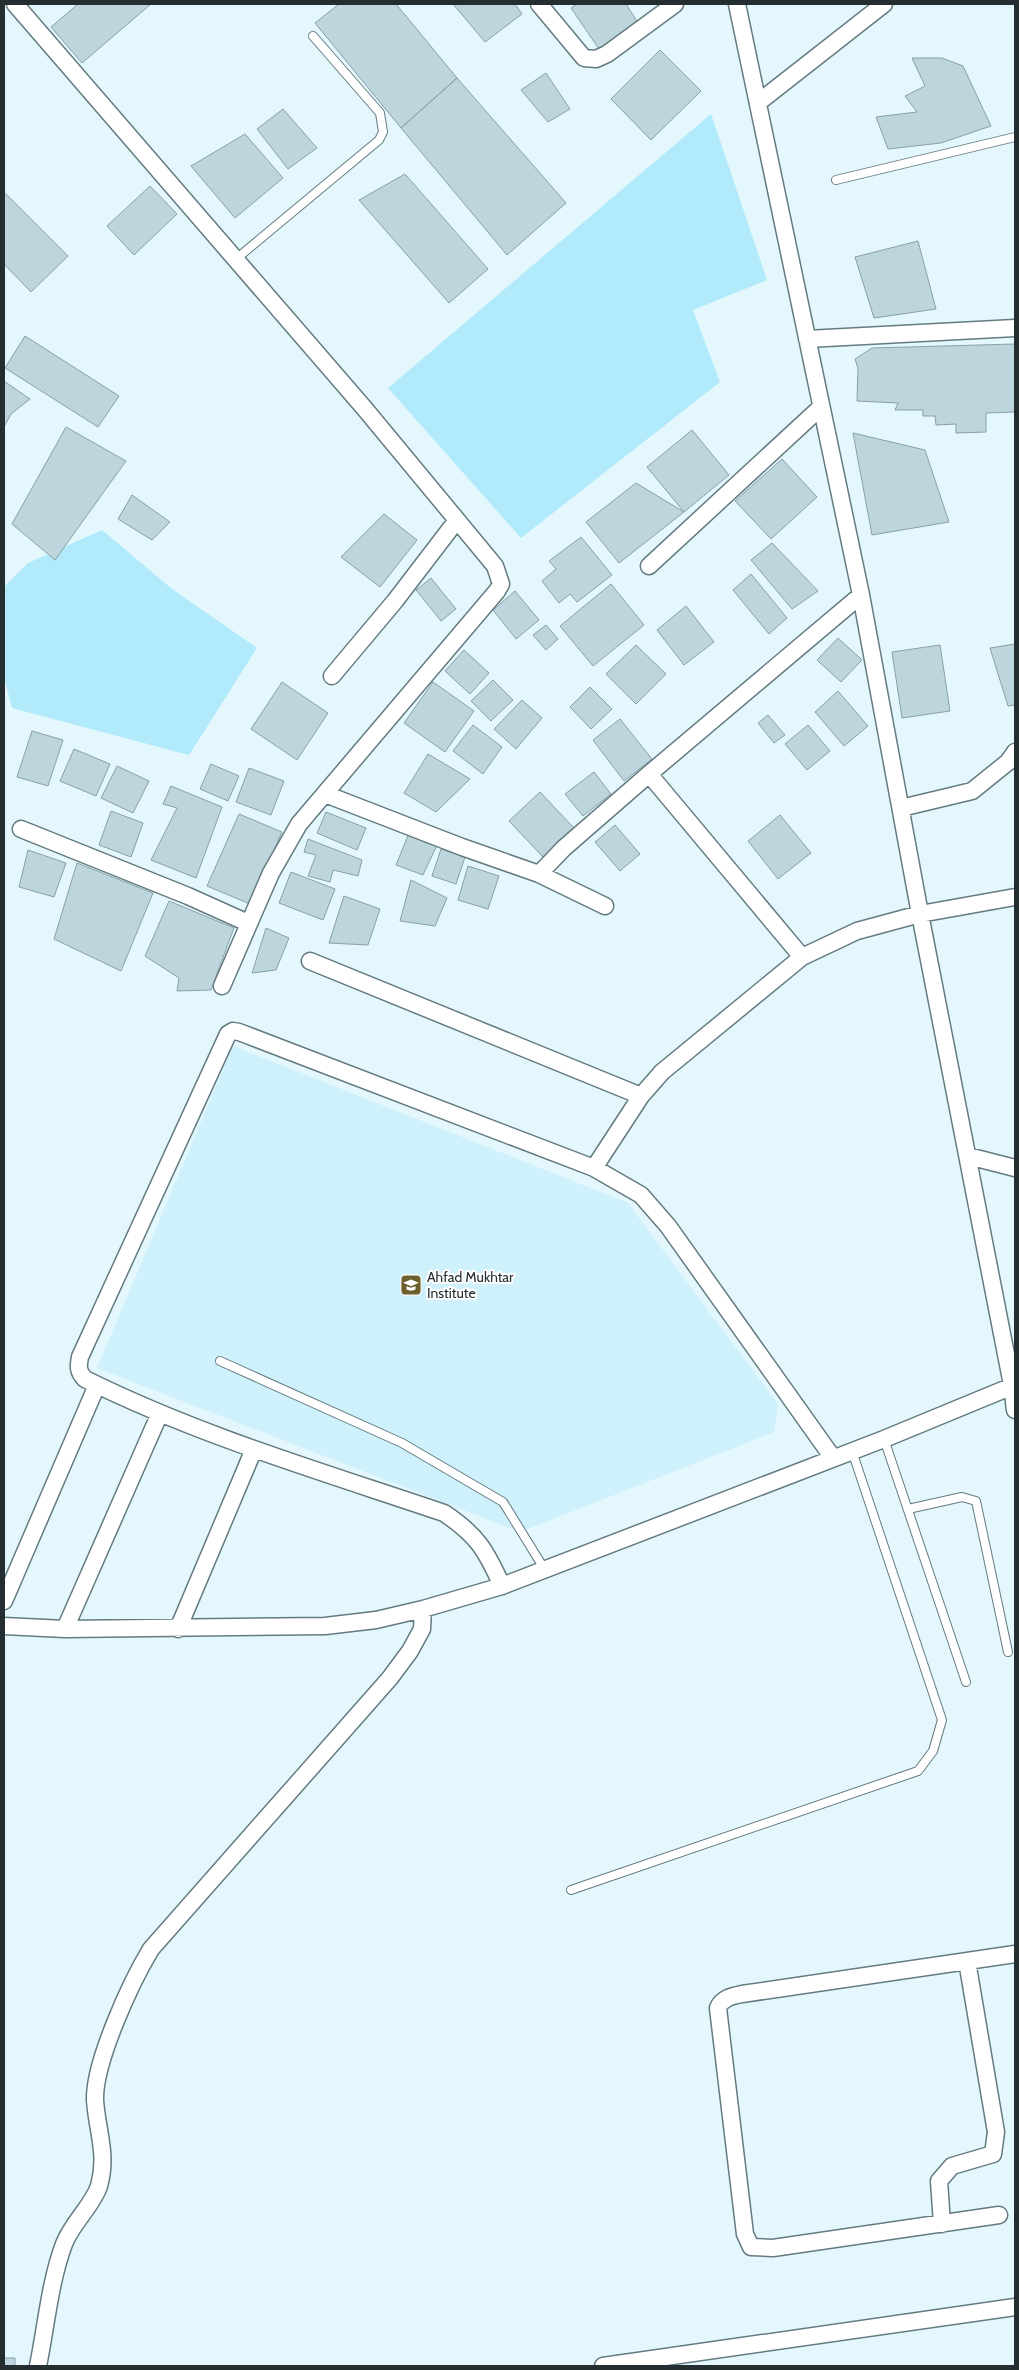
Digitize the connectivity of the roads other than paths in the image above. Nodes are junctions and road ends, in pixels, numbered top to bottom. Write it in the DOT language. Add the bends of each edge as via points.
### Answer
graph roads {
  1 [pos="15,4"];
  2 [pos="539,4"];
  3 [pos="676,4"];
  4 [pos="737,4"];
  5 [pos="884,4"];
  6 [pos="313,36"];
  7 [pos="759,102"];
  8 [pos="1015,138"];
  9 [pos="836,180"];
  10 [pos="236,259"];
  11 [pos="1015,328"];
  12 [pos="807,339"];
  13 [pos="821,407"];
  14 [pos="457,520"];
  15 [pos="650,566"];
  16 [pos="861,595"];
  17 [pos="332,676"];
  18 [pos="1015,752"];
  19 [pos="649,774"];
  20 [pos="326,794"];
  21 [pos="901,808"];
  22 [pos="21,829"];
  23 [pos="538,874"];
  24 [pos="1015,897"];
  25 [pos="604,906"];
  26 [pos="920,914"];
  27 [pos="248,923"];
  28 [pos="802,957"];
  29 [pos="310,961"];
  30 [pos="222,986"];
  31 [pos="641,1096"];
  32 [pos="968,1156"];
  33 [pos="594,1168"];
  34 [pos="1015,1168"];
  35 [pos="220,1361"];
  36 [pos="97,1385"];
  37 [pos="1014,1385"];
  38 [pos="1015,1410"];
  39 [pos="160,1413"];
  40 [pos="884,1439"];
  41 [pos="254,1449"];
  42 [pos="852,1451"];
  43 [pos="833,1458"];
  44 [pos="908,1509"];
  45 [pos="545,1570"];
  46 [pos="502,1586"];
  47 [pos="4,1601"];
  48 [pos="423,1609"];
  49 [pos="4,1626"];
  50 [pos="65,1629"];
  51 [pos="178,1629"];
  52 [pos="1008,1652"];
  53 [pos="966,1682"];
  54 [pos="571,1890"];
  55 [pos="1015,1954"];
  56 [pos="967,1962"];
  57 [pos="999,2215"];
  58 [pos="942,2224"];
  59 [pos="1015,2307"];
  60 [pos="38,2366"];
  61 [pos="603,2366"];
  1 -- 10 [label="street"];
  2 -- 3 [label="street" via="584,58 596,59"];
  4 -- 7 [label="street"];
  5 -- 7 [label="street"];
  6 -- 10 [label="lane" via="380,113 383,132 379,140"];
  7 -- 12 [label="street"];
  8 -- 9 [label="lane"];
  10 -- 14 [label="street"];
  11 -- 12 [label="street"];
  12 -- 13 [label="street"];
  13 -- 15 [label="street"];
  13 -- 16 [label="street"];
  14 -- 17 [label="street"];
  14 -- 20 [label="street" via="495,566 501,584"];
  16 -- 19 [label="street"];
  16 -- 21 [label="street"];
  18 -- 21 [label="street" via="1008,762 972,791"];
  19 -- 23 [label="street"];
  19 -- 28 [label="street"];
  20 -- 23 [label="street"];
  20 -- 27 [label="street" via="288,840"];
  21 -- 26 [label="street"];
  22 -- 27 [label="street"];
  23 -- 25 [label="street"];
  24 -- 26 [label="street"];
  26 -- 28 [label="street" via="857,931"];
  26 -- 32 [label="street"];
  27 -- 30 [label="street"];
  28 -- 31 [label="street" via="675,1061"];
  29 -- 31 [label="street"];
  31 -- 33 [label="street"];
  32 -- 34 [label="street"];
  32 -- 37 [label="street"];
  33 -- 36 [label="street" via="233,1031 225,1038 80,1358 80,1374"];
  33 -- 43 [label="street" via="654,1207"];
  35 -- 45 [label="lane" via="402,1443 503,1502"];
  36 -- 39 [label="street"];
  36 -- 47 [label="street"];
  37 -- 38 [label="street"];
  37 -- 40 [label="street"];
  39 -- 41 [label="street"];
  39 -- 50 [label="street"];
  40 -- 42 [label="street"];
  40 -- 44 [label="lane"];
  41 -- 46 [label="street" via="444,1513 466,1528 487,1552"];
  41 -- 51 [label="street"];
  42 -- 43 [label="street"];
  42 -- 54 [label="lane" via="942,1720 933,1751 918,1771"];
  43 -- 45 [label="street"];
  44 -- 52 [label="lane" via="962,1497 976,1501"];
  44 -- 53 [label="lane"];
  45 -- 46 [label="street"];
  46 -- 48 [label="street"];
  48 -- 51 [label="street" via="333,1626"];
  48 -- 60 [label="street" via="422,1629 390,1678 140,1966 100,2063 95,2100 103,2144 103,2165 98,2188 64,2243"];
  49 -- 50 [label="street"];
  50 -- 51 [label="street"];
  55 -- 56 [label="street"];
  56 -- 58 [label="street" via="996,2132 993,2154 952,2166 939,2181"];
  56 -- 58 [label="street" via="742,1994 727,1998 718,2008 745,2234 751,2247 772,2248"];
  57 -- 58 [label="street"];
  59 -- 61 [label="street"];
}
